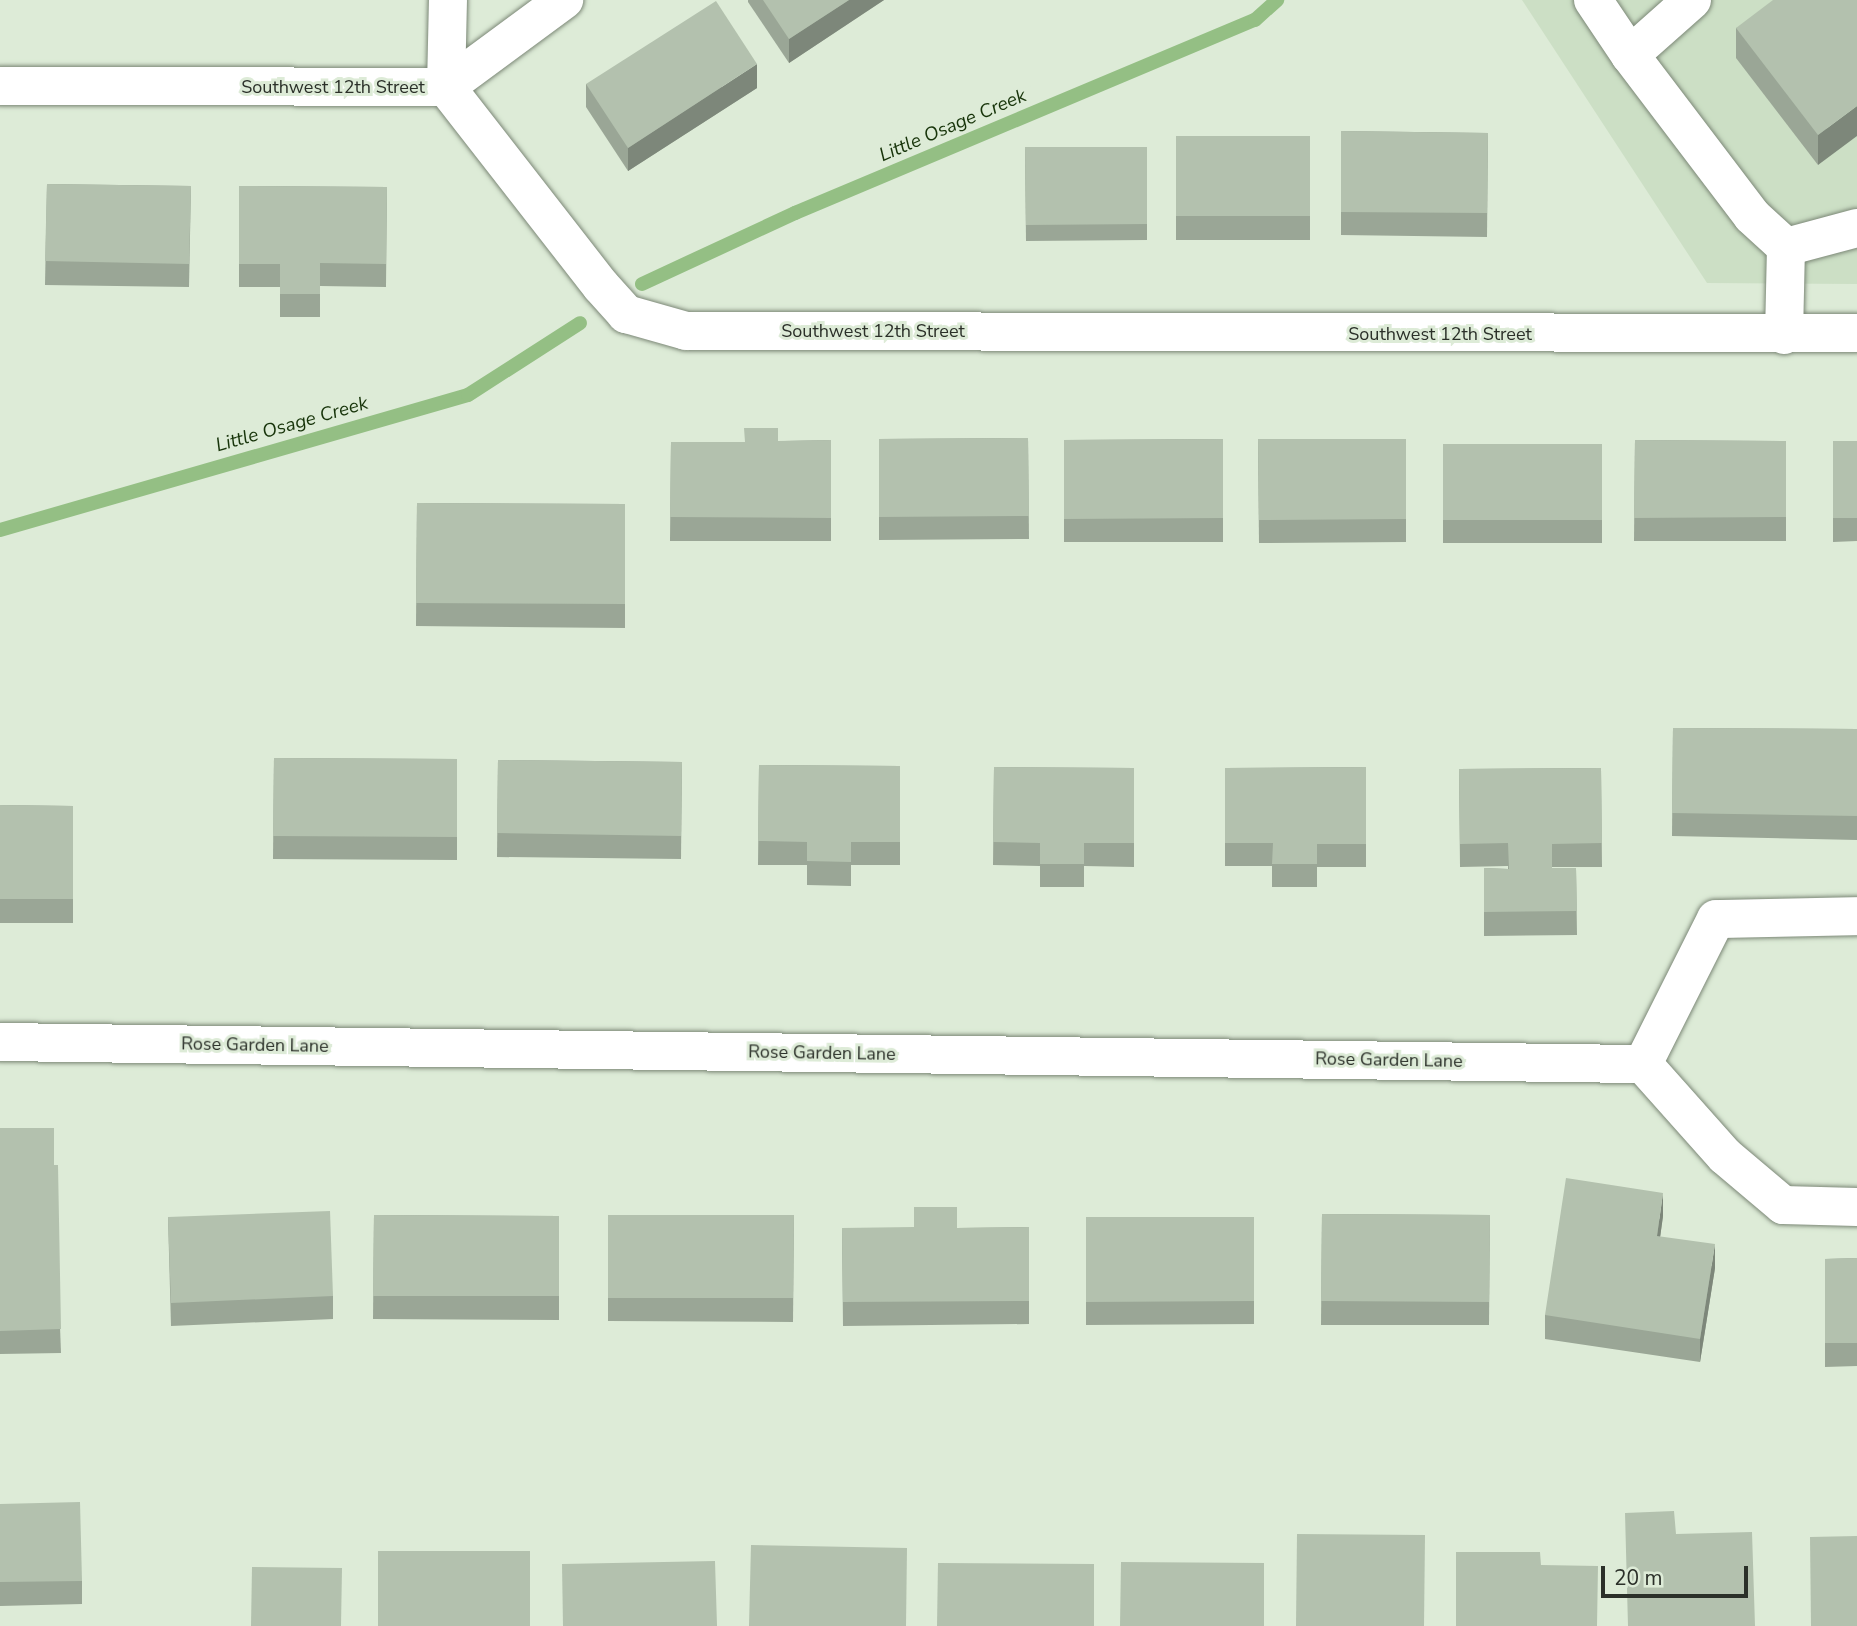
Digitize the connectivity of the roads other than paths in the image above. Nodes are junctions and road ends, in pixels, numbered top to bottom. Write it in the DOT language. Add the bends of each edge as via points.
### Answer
graph roads {
  1 [pos="448,0"];
  2 [pos="564,0"];
  3 [pos="1593,0"];
  4 [pos="1692,0"];
  5 [pos="1630,55"];
  6 [pos="0,86"];
  7 [pos="446,88"];
  8 [pos="1857,228"];
  9 [pos="1786,247"];
  10 [pos="1857,333"];
  11 [pos="1784,335"];
  12 [pos="1857,916"];
  13 [pos="0,1042"];
  14 [pos="1643,1064"];
  15 [pos="1857,1207"];
  1 -- 7 [label="street"];
  2 -- 7 [label="street"];
  3 -- 5 [label="street"];
  4 -- 5 [label="street"];
  5 -- 9 [label="street" via="1752,216"];
  6 -- 7 [label="street, Southwest 12th Street"];
  7 -- 11 [label="street, Southwest 12th Street" via="626,314 686,331"];
  8 -- 9 [label="street"];
  9 -- 11 [label="street"];
  10 -- 11 [label="street, Southwest 12th Street"];
  12 -- 14 [label="street" via="1716,919"];
  13 -- 14 [label="street, Rose Garden Lane"];
  14 -- 15 [label="street" via="1725,1156 1783,1205"];
}
